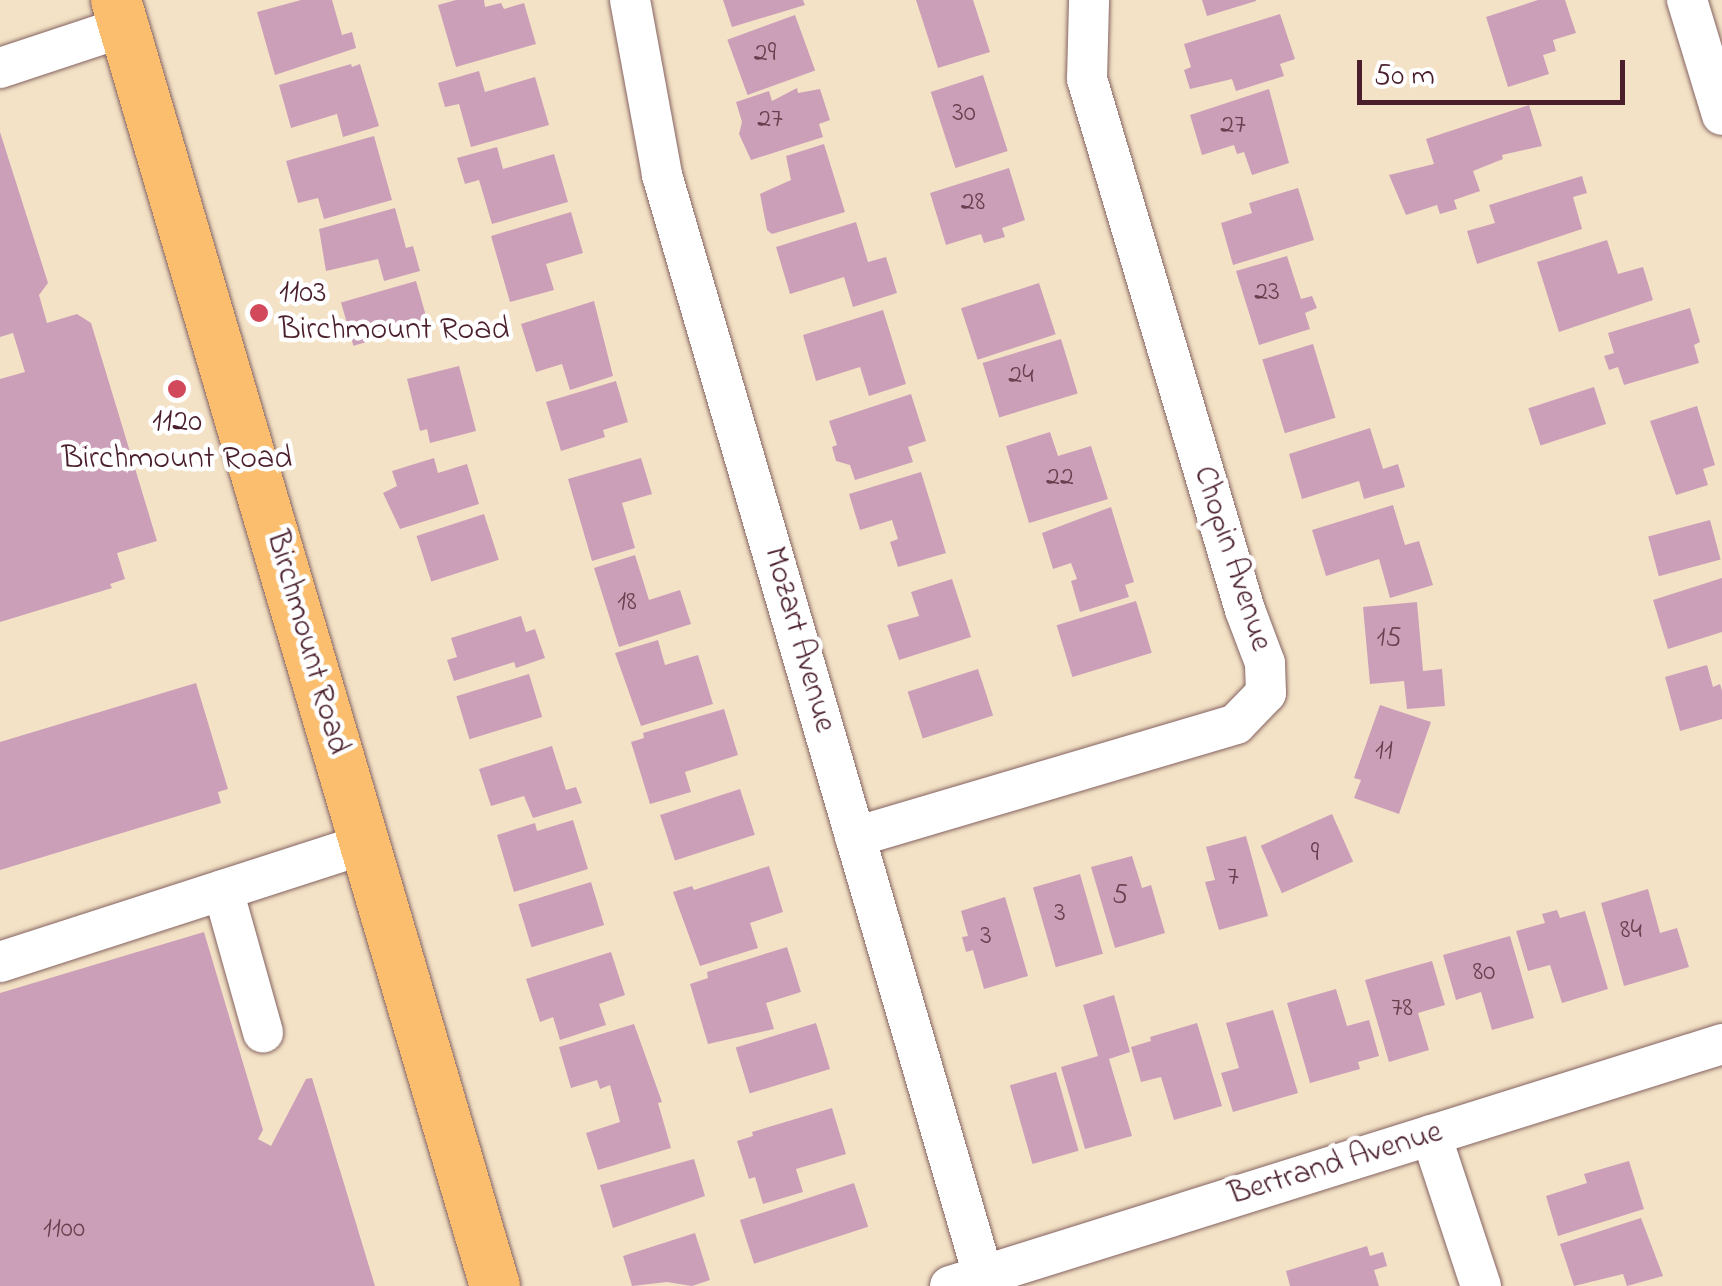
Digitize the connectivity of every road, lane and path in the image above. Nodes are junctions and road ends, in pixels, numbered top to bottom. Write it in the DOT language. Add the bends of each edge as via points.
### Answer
graph roads {
  1 [pos="630,0"];
  2 [pos="1089,0"];
  3 [pos="1687,0"];
  4 [pos="120,13"];
  5 [pos="0,68"];
  6 [pos="1722,116"];
  7 [pos="856,836"];
  8 [pos="365,844"];
  9 [pos="223,890"];
  10 [pos="0,962"];
  11 [pos="263,1032"];
  12 [pos="1722,1044"];
  13 [pos="1430,1135"];
  14 [pos="966,1281"];
  15 [pos="495,1286"];
  16 [pos="1481,1286"];
  1 -- 7 [label="street, Mozart Avenue" via="662,175"];
  2 -- 7 [label="street, Chopin Avenue" via="1088,79 1265,663 1266,693 1236,724"];
  3 -- 6 [label="street"];
  4 -- 5 [label="street"];
  4 -- 8 [label="main road, Birchmount Road"];
  7 -- 14 [label="street, Mozart Avenue"];
  8 -- 9 [label="street"];
  8 -- 15 [label="main road, Birchmount Road"];
  9 -- 10 [label="street"];
  9 -- 11 [label="street"];
  12 -- 13 [label="street, Bertrand Avenue"];
  13 -- 14 [label="street, Bertrand Avenue"];
  13 -- 16 [label="street"];
}
